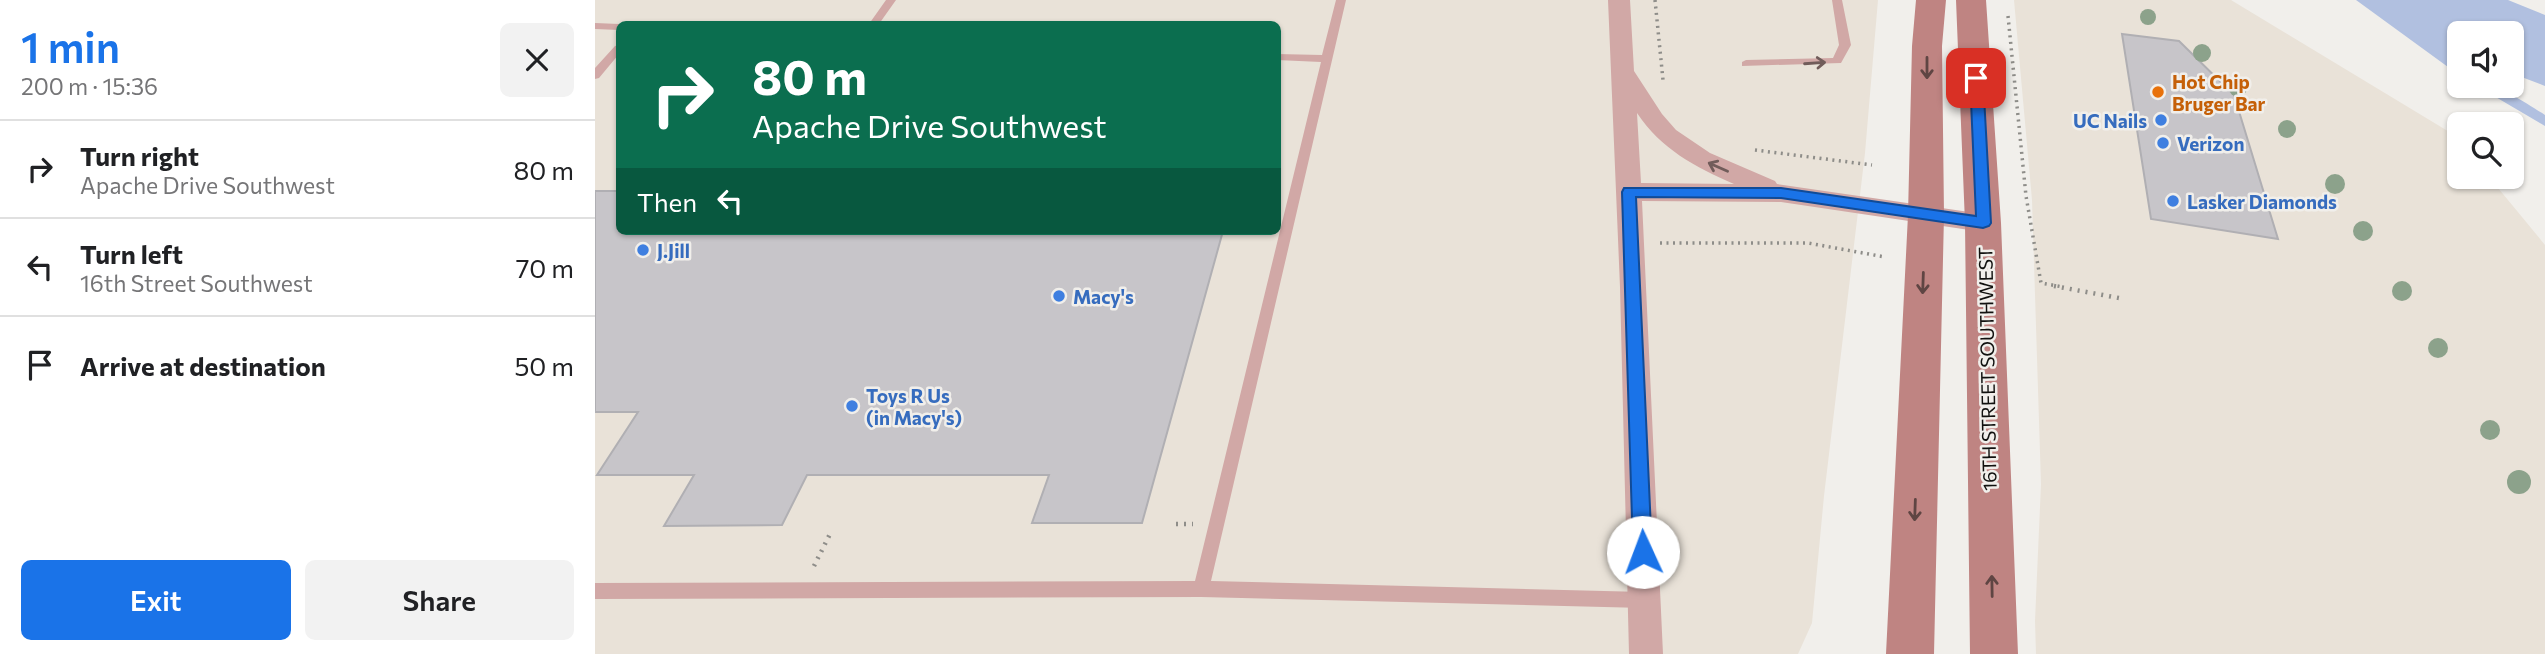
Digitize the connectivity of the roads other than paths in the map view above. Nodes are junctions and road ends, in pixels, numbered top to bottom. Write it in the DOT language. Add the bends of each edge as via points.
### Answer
graph roads {
  1 [pos="891,0"];
  2 [pos="1341,0"];
  3 [pos="1619,0"];
  4 [pos="1837,0"];
  5 [pos="1931,0"];
  6 [pos="1971,0"];
  7 [pos="876,21"];
  8 [pos="595,26"];
  9 [pos="616,27"];
  10 [pos="616,51"];
  11 [pos="1281,57"];
  12 [pos="1327,59"];
  13 [pos="1747,64"];
  14 [pos="1622,65"];
  15 [pos="595,75"];
  16 [pos="1629,192"];
  17 [pos="1781,193"];
  18 [pos="1926,215"];
  19 [pos="1983,223"];
  20 [pos="1201,589"];
  21 [pos="595,591"];
  22 [pos="1644,600"];
  23 [pos="1646,654"];
  24 [pos="1910,654"];
  25 [pos="1994,654"];
  1 -- 7 [label="lane"];
  2 -- 12 [label="lane"];
  3 -- 14 [label="street"];
  13 -- 4 [label="lane, one-way" via="1837,61 1845,45"];
  5 -- 18 [label="main road, one-way"];
  6 -- 19 [label="main road, 16TH STREET SOUTHWEST"];
  8 -- 9 [label="lane"];
  10 -- 15 [label="lane"];
  11 -- 12 [label="lane"];
  12 -- 20 [label="lane"];
  14 -- 16 [label="street"];
  17 -- 14 [label="street, one-way" via="1677,145 1644,110"];
  16 -- 17 [label="street"];
  16 -- 22 [label="street"];
  17 -- 18 [label="street"];
  18 -- 19 [label="street"];
  18 -- 24 [label="main road, one-way"];
  25 -- 19 [label="main road, 16TH STREET SOUTHWEST, one-way"];
  20 -- 21 [label="lane"];
  20 -- 22 [label="lane"];
  22 -- 23 [label="street"];
}
